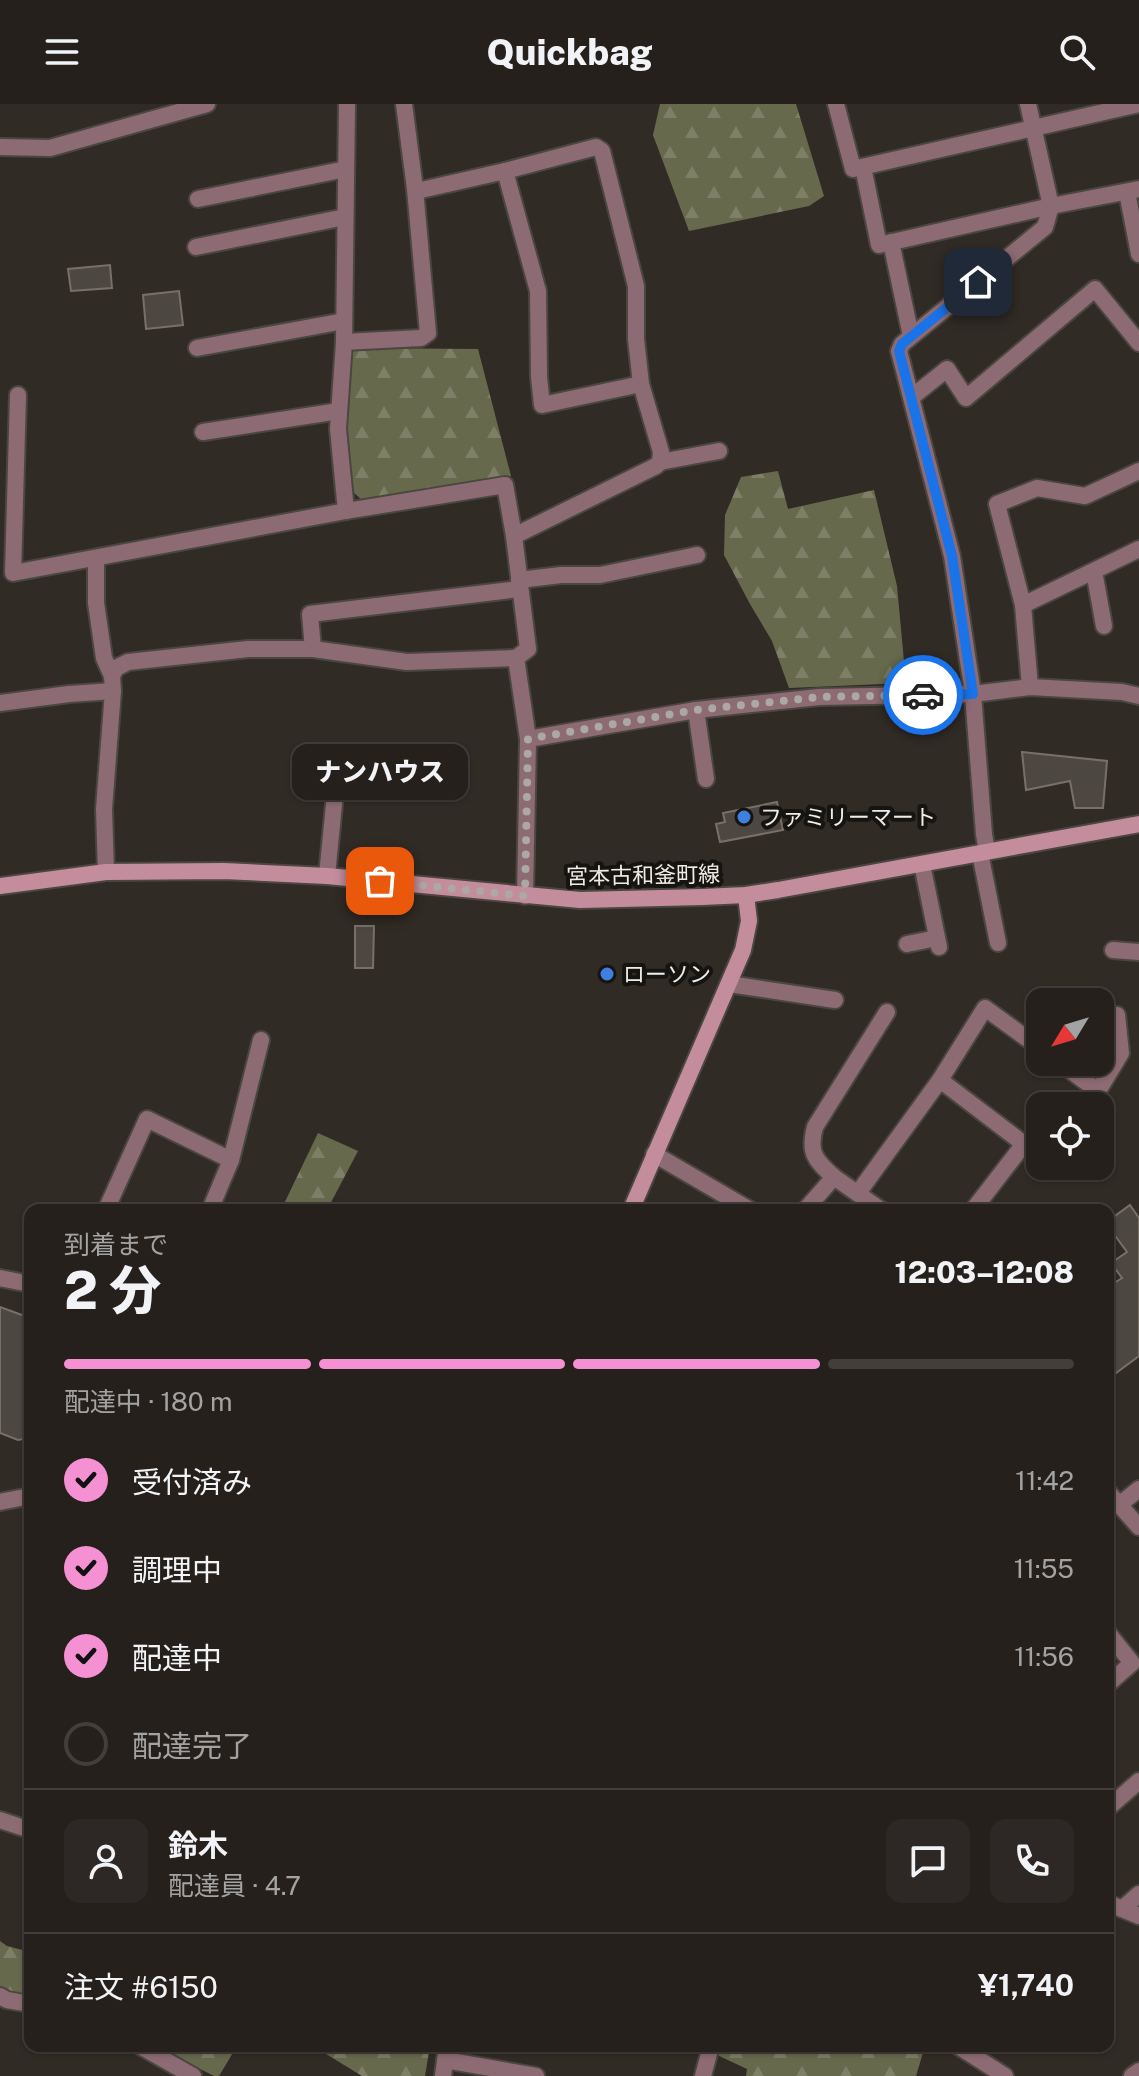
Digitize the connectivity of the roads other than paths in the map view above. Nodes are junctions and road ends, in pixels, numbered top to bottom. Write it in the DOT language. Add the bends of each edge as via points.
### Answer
graph roads {
  1 [pos="207,104"];
  2 [pos="347,104"];
  3 [pos="404,104"];
  4 [pos="836,104"];
  5 [pos="1028,104"];
  6 [pos="1139,104"];
  7 [pos="1034,127"];
  8 [pos="0,147"];
  9 [pos="863,167"];
  10 [pos="346,169"];
  11 [pos="505,171"];
  12 [pos="415,189"];
  13 [pos="1133,191"];
  14 [pos="198,199"];
  15 [pos="1051,206"];
  16 [pos="345,217"];
  17 [pos="891,242"];
  18 [pos="196,247"];
  19 [pos="1139,254"];
  20 [pos="344,321"];
  21 [pos="911,336"];
  22 [pos="344,342"];
  23 [pos="1139,343"];
  24 [pos="197,348"];
  25 [pos="641,384"];
  26 [pos="18,395"];
  27 [pos="912,397"];
  28 [pos="339,411"];
  29 [pos="203,432"];
  30 [pos="719,451"];
  31 [pos="660,462"];
  32 [pos="1139,471"];
  33 [pos="346,511"];
  34 [pos="514,536"];
  35 [pos="1139,549"];
  36 [pos="697,555"];
  37 [pos="96,558"];
  38 [pos="1094,571"];
  39 [pos="519,584"];
  40 [pos="1023,605"];
  41 [pos="1104,626"];
  42 [pos="313,649"];
  43 [pos="516,658"];
  44 [pos="113,684"];
  45 [pos="1030,687"];
  46 [pos="973,694"];
  47 [pos="1139,696"];
  48 [pos="0,703"];
  49 [pos="696,710"];
  50 [pos="528,739"];
  51 [pos="338,763"];
  52 [pos="706,779"];
  53 [pos="1139,824"];
  54 [pos="984,852"];
  55 [pos="922,864"];
  56 [pos="106,872"];
  57 [pos="327,876"];
  58 [pos="0,886"];
  59 [pos="746,895"];
  60 [pos="525,896"];
  61 [pos="998,943"];
  62 [pos="907,944"];
  63 [pos="1113,950"];
  64 [pos="1139,952"];
  65 [pos="729,984"];
  66 [pos="835,1000"];
  67 [pos="887,1012"];
  68 [pos="1117,1015"];
  69 [pos="1026,1038"];
  70 [pos="261,1040"];
  71 [pos="1114,1065"];
  72 [pos="1078,1076"];
  73 [pos="1107,1076"];
  74 [pos="940,1080"];
  75 [pos="654,1154"];
  76 [pos="231,1160"];
  77 [pos="834,1177"];
  78 [pos="858,1193"];
  79 [pos="109,1204"];
  80 [pos="213,1204"];
  81 [pos="633,1204"];
  82 [pos="740,1204"];
  83 [pos="810,1204"];
  84 [pos="873,1204"];
  85 [pos="978,1204"];
  86 [pos="0,1278"];
  87 [pos="24,1283"];
  88 [pos="1139,1489"];
  89 [pos="1114,1498"];
  90 [pos="24,1499"];
  91 [pos="0,1502"];
  92 [pos="1139,1527"];
  93 [pos="1114,1640"];
  94 [pos="1114,1679"];
  95 [pos="1139,1781"];
  96 [pos="1114,1803"];
  97 [pos="0,1820"];
  98 [pos="24,1828"];
  99 [pos="1139,1894"];
  100 [pos="1115,1906"];
  101 [pos="1139,1916"];
  102 [pos="0,1996"];
  103 [pos="24,2003"];
  104 [pos="151,2052"];
  105 [pos="709,2052"];
  106 [pos="964,2052"];
  107 [pos="445,2061"];
  108 [pos="980,2070"];
  109 [pos="1139,2072"];
  110 [pos="193,2076"];
  111 [pos="536,2076"];
  112 [pos="703,2076"];
  113 [pos="1005,2076"];
  114 [pos="1132,2076"];
  1 -- 8 [label="street" via="50,148"];
  2 -- 10 [label="street"];
  3 -- 12 [label="street"];
  4 -- 9 [label="street" via="853,169"];
  5 -- 7 [label="street"];
  6 -- 7 [label="street"];
  7 -- 9 [label="street"];
  7 -- 15 [label="street"];
  9 -- 17 [label="street" via="879,245"];
  10 -- 14 [label="street"];
  10 -- 16 [label="street"];
  11 -- 12 [label="street"];
  11 -- 25 [label="street" via="596,147 602,151 636,286"];
  11 -- 25 [label="street" via="538,291 542,405"];
  12 -- 22 [label="street" via="428,333 421,338"];
  13 -- 15 [label="street"];
  13 -- 19 [label="street"];
  15 -- 17 [label="street"];
  15 -- 21 [label="street" via="1045,227"];
  16 -- 18 [label="street"];
  16 -- 20 [label="street"];
  17 -- 21 [label="street"];
  20 -- 22 [label="street"];
  20 -- 24 [label="street"];
  21 -- 27 [label="street" via="899,351"];
  22 -- 28 [label="street"];
  23 -- 27 [label="street" via="1095,289 966,398 947,369"];
  25 -- 31 [label="street"];
  26 -- 37 [label="street" via="13,573"];
  27 -- 46 [label="street" via="952,556"];
  28 -- 29 [label="street"];
  28 -- 33 [label="street"];
  30 -- 31 [label="street"];
  31 -- 34 [label="street"];
  32 -- 40 [label="street" via="1085,496 1037,488 997,504"];
  33 -- 34 [label="street" via="505,485"];
  33 -- 37 [label="street"];
  34 -- 39 [label="street"];
  35 -- 38 [label="street"];
  36 -- 39 [label="street" via="600,575 561,575"];
  37 -- 44 [label="street" via="96,603"];
  38 -- 40 [label="street"];
  38 -- 41 [label="street"];
  39 -- 42 [label="street" via="310,614"];
  39 -- 43 [label="street" via="528,649"];
  40 -- 45 [label="street"];
  42 -- 43 [label="street" via="407,662"];
  42 -- 44 [label="street" via="248,649 128,662 116,668"];
  43 -- 50 [label="street"];
  44 -- 48 [label="street"];
  44 -- 56 [label="street" via="104,809"];
  45 -- 46 [label="street"];
  45 -- 47 [label="street"];
  46 -- 49 [label="street" via="819,697"];
  46 -- 54 [label="street"];
  49 -- 50 [label="street"];
  49 -- 52 [label="street"];
  50 -- 60 [label="street"];
  51 -- 57 [label="street"];
  53 -- 54 [label="street, 宮本古和釜町線"];
  54 -- 55 [label="street, 宮本古和釜町線"];
  54 -- 61 [label="street"];
  55 -- 59 [label="street, 宮本古和釜町線"];
  55 -- 62 [label="street" via="938,943"];
  56 -- 57 [label="street, 宮本古和釜町線"];
  56 -- 58 [label="street, 宮本古和釜町線"];
  57 -- 60 [label="street, 宮本古和釜町線"];
  59 -- 60 [label="street, 宮本古和釜町線" via="580,900"];
  59 -- 65 [label="street" via="747,936"];
  63 -- 64 [label="street"];
  65 -- 66 [label="street"];
  65 -- 75 [label="street"];
  67 -- 77 [label="street" via="815,1127 813,1152"];
  68 -- 71 [label="street" via="1121,1053"];
  69 -- 74 [label="street" via="985,1008"];
  70 -- 76 [label="street"];
  72 -- 73 [label="street" via="1098,1091"];
  74 -- 78 [label="street"];
  74 -- 85 [label="street" via="1024,1144"];
  75 -- 81 [label="street"];
  75 -- 82 [label="street"];
  76 -- 79 [label="street" via="147,1119"];
  76 -- 80 [label="street"];
  77 -- 78 [label="street"];
  77 -- 83 [label="street"];
  78 -- 84 [label="street"];
  86 -- 87 [label="street"];
  88 -- 89 [label="street"];
  89 -- 92 [label="street"];
  90 -- 91 [label="street"];
  93 -- 94 [label="street" via="1132,1663"];
  95 -- 96 [label="street"];
  97 -- 98 [label="street"];
  99 -- 100 [label="street"];
  100 -- 101 [label="street"];
  102 -- 103 [label="street"];
  104 -- 110 [label="street"];
  105 -- 112 [label="street"];
  106 -- 108 [label="street"];
  107 -- 111 [label="street"];
  108 -- 113 [label="street"];
  109 -- 114 [label="street"];
}
